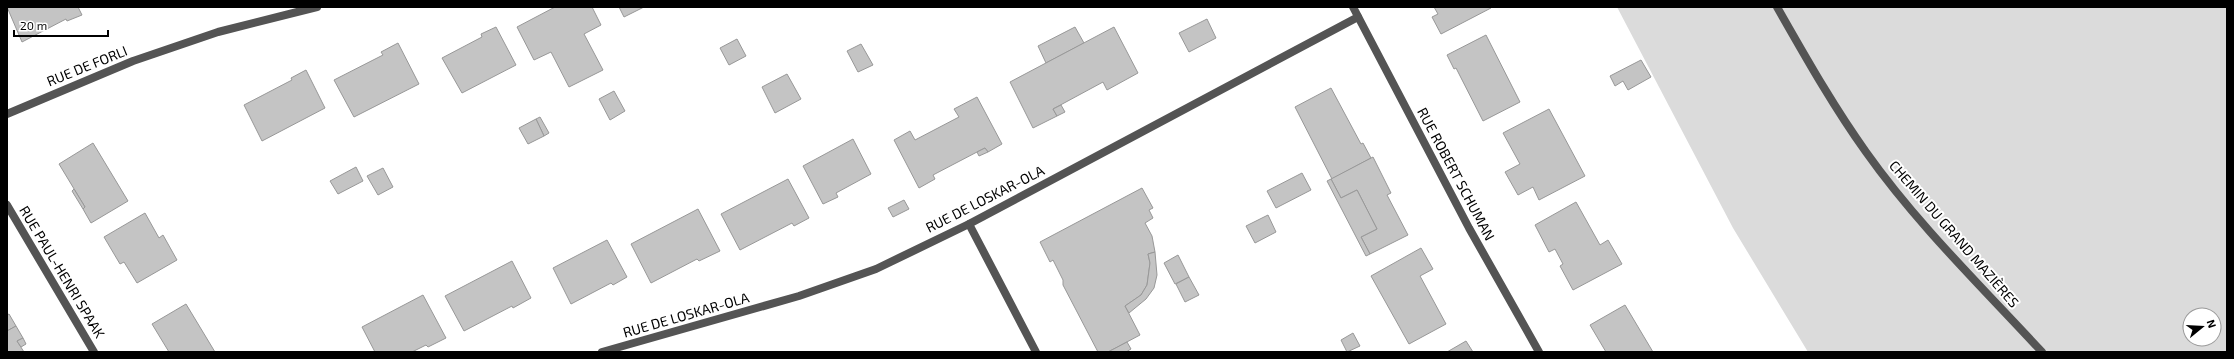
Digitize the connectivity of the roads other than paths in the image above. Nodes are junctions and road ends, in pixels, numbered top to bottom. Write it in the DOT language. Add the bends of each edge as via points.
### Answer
graph roads {
  1 [pos="317,7"];
  2 [pos="1353,7"];
  3 [pos="1777,7"];
  4 [pos="1358,17"];
  5 [pos="7,114"];
  6 [pos="7,205"];
  7 [pos="969,224"];
  8 [pos="94,352"];
  9 [pos="602,352"];
  10 [pos="1036,352"];
  11 [pos="1539,352"];
  12 [pos="2042,352"];
  1 -- 5 [label="street, RUE DE FORLI" via="218,32 133,61"];
  2 -- 4 [label="street, RUE ROBERT SCHUMAN"];
  3 -- 12 [label="street, CHEMIN DU GRAND MAZIÈRES" via="1832,102 1866,152 1909,207"];
  4 -- 7 [label="street, RUE DE LOSKAR-OLA"];
  4 -- 11 [label="street, RUE ROBERT SCHUMAN" via="1469,228"];
  6 -- 8 [label="street, RUE PAUL-HENRI SPAAK"];
  7 -- 9 [label="street, RUE DE LOSKAR-OLA" via="876,269 839,283"];
  7 -- 10 [label="street"];
}
